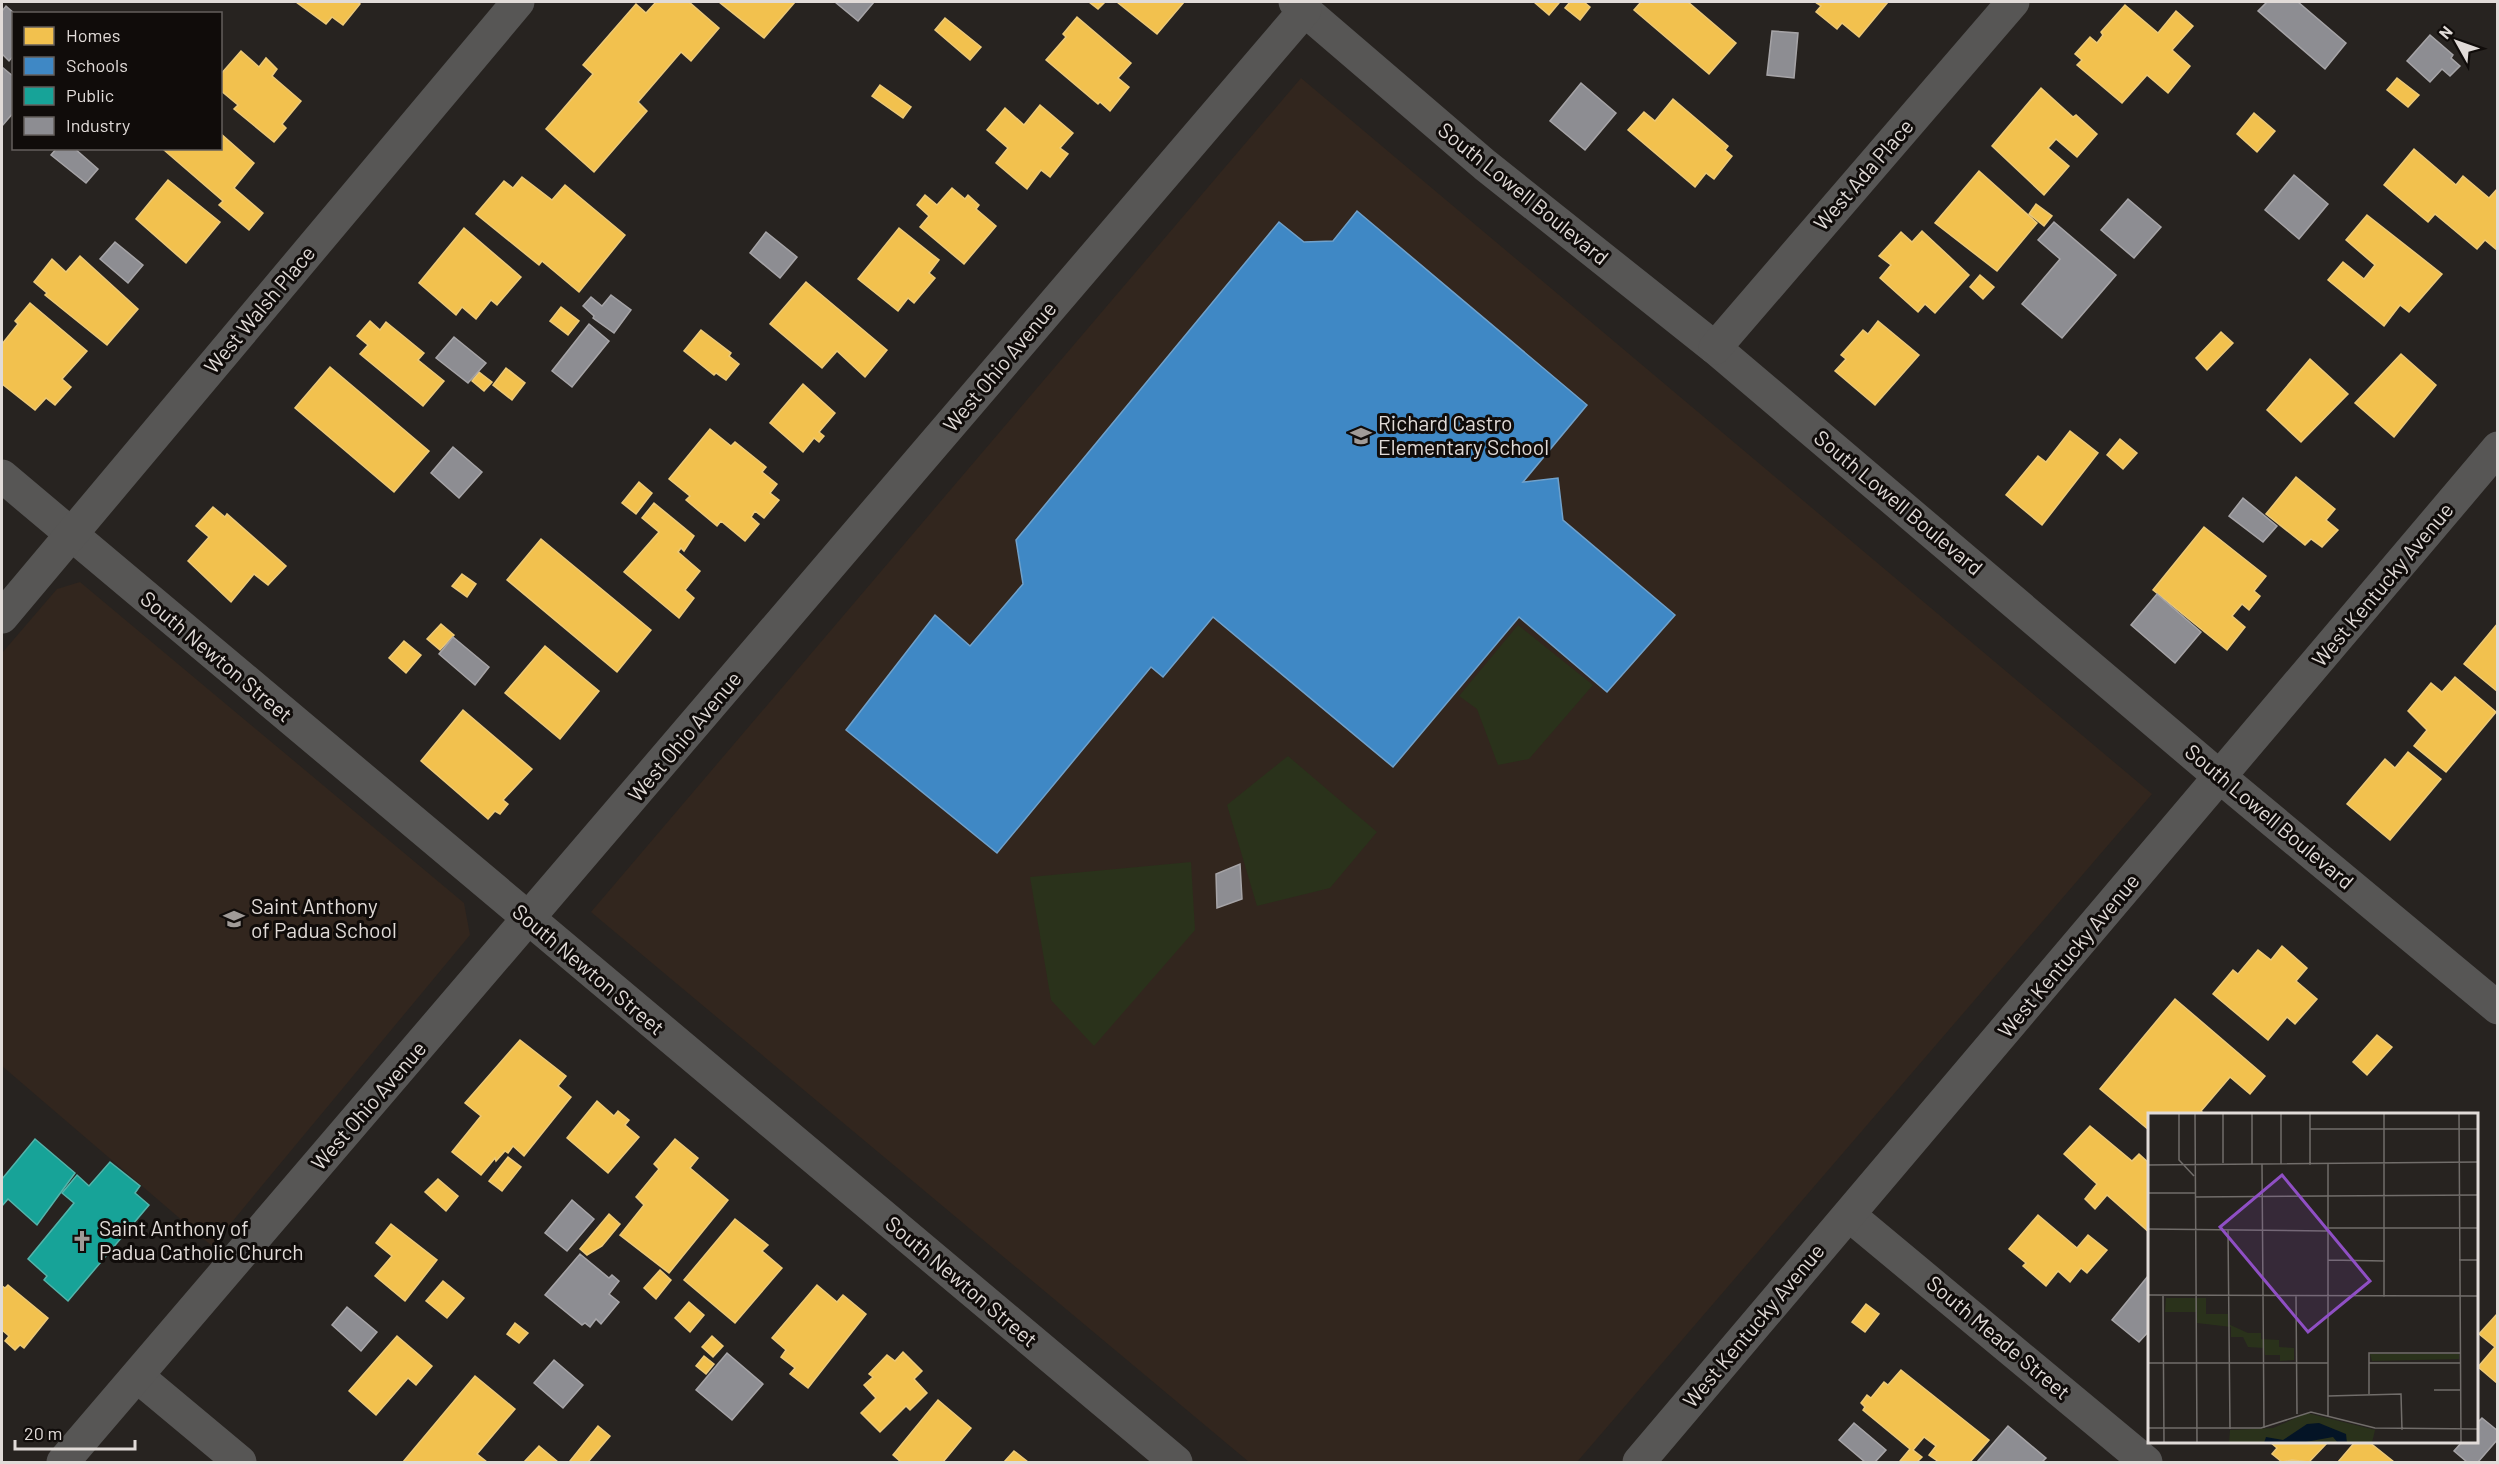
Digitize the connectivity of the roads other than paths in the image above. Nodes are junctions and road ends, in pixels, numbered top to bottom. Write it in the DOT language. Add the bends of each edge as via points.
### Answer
graph roads {
  1 [pos="518,2"];
  2 [pos="2013,2"];
  3 [pos="1300,6"];
  4 [pos="1715,348"];
  5 [pos="2498,448"];
  6 [pos="2,476"];
  7 [pos="71,535"];
  8 [pos="2,617"];
  9 [pos="2220,777"];
  10 [pos="528,920"];
  11 [pos="2498,1008"];
  12 [pos="1849,1215"];
  13 [pos="137,1377"];
  14 [pos="63,1462"];
  15 [pos="240,1462"];
  16 [pos="1176,1462"];
  17 [pos="1639,1462"];
  18 [pos="2146,1462"];
  1 -- 7 [label="street, West Walsh Place"];
  2 -- 4 [label="street, West Ada Place"];
  3 -- 4 [label="street, South Lowell Boulevard" via="1485,165"];
  3 -- 10 [label="street, West Ohio Avenue"];
  4 -- 9 [label="street, South Lowell Boulevard"];
  5 -- 9 [label="street, West Kentucky Avenue"];
  6 -- 7 [label="street, South Newton Street"];
  7 -- 8 [label="street, West Walsh Place"];
  7 -- 10 [label="street, South Newton Street"];
  9 -- 11 [label="street, South Lowell Boulevard"];
  9 -- 12 [label="street, West Kentucky Avenue"];
  10 -- 13 [label="street, West Ohio Avenue"];
  10 -- 16 [label="street, South Newton Street"];
  12 -- 17 [label="street, West Kentucky Avenue"];
  12 -- 18 [label="street, South Meade Street"];
  13 -- 14 [label="street, West Ohio Avenue"];
  13 -- 15 [label="street"];
}
